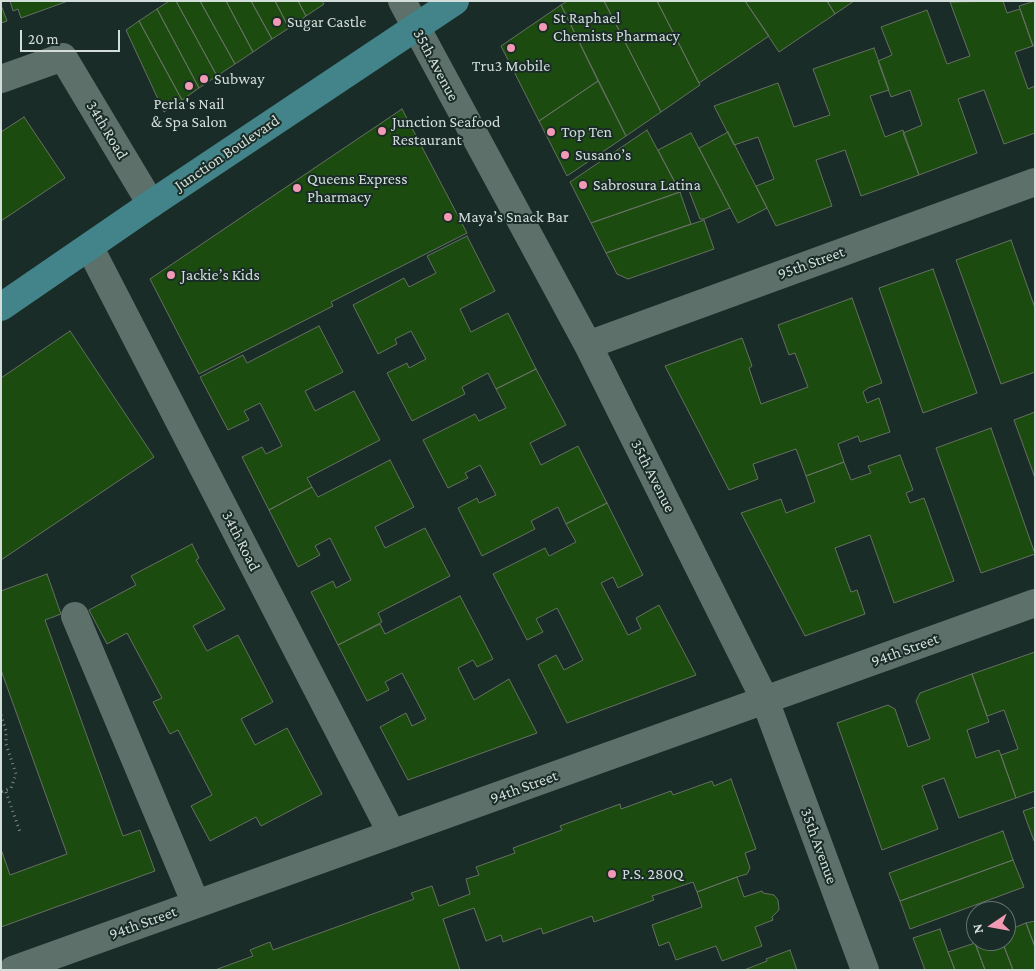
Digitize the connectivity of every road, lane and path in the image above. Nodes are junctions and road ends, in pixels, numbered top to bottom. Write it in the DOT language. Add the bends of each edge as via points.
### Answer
graph roads {
  1 [pos="402,1"];
  2 [pos="455,1"];
  3 [pos="416,28"];
  4 [pos="1,79"];
  5 [pos="1035,182"];
  6 [pos="151,204"];
  7 [pos="90,248"];
  8 [pos="1,307"];
  9 [pos="588,345"];
  10 [pos="1035,603"];
  11 [pos="75,616"];
  12 [pos="765,700"];
  13 [pos="1,715"];
  14 [pos="1,792"];
  15 [pos="6,792"];
  16 [pos="20,832"];
  17 [pos="392,834"];
  18 [pos="196,904"];
  19 [pos="13,970"];
  20 [pos="865,970"];
  1 -- 3 [label="street, 35th Avenue"];
  2 -- 3 [label="main road, Junction Boulevard"];
  3 -- 6 [label="main road, Junction Boulevard"];
  3 -- 9 [label="street, 35th Avenue"];
  4 -- 6 [label="street, 34th Road" via="63,57"];
  5 -- 9 [label="street, 95th Street"];
  6 -- 7 [label="main road, Junction Boulevard"];
  7 -- 8 [label="main road, Junction Boulevard"];
  7 -- 17 [label="street, 34th Road"];
  9 -- 12 [label="street, 35th Avenue"];
  10 -- 12 [label="street, 94th Street"];
  11 -- 18 [label="street"];
  12 -- 17 [label="street, 94th Street"];
  12 -- 20 [label="street, 35th Avenue"];
  13 -- 15 [label="path" via="16,774 15,782"];
  14 -- 15 [label="path"];
  15 -- 16 [label="path"];
  17 -- 18 [label="street, 94th Street"];
  18 -- 19 [label="street, 94th Street"];
}
